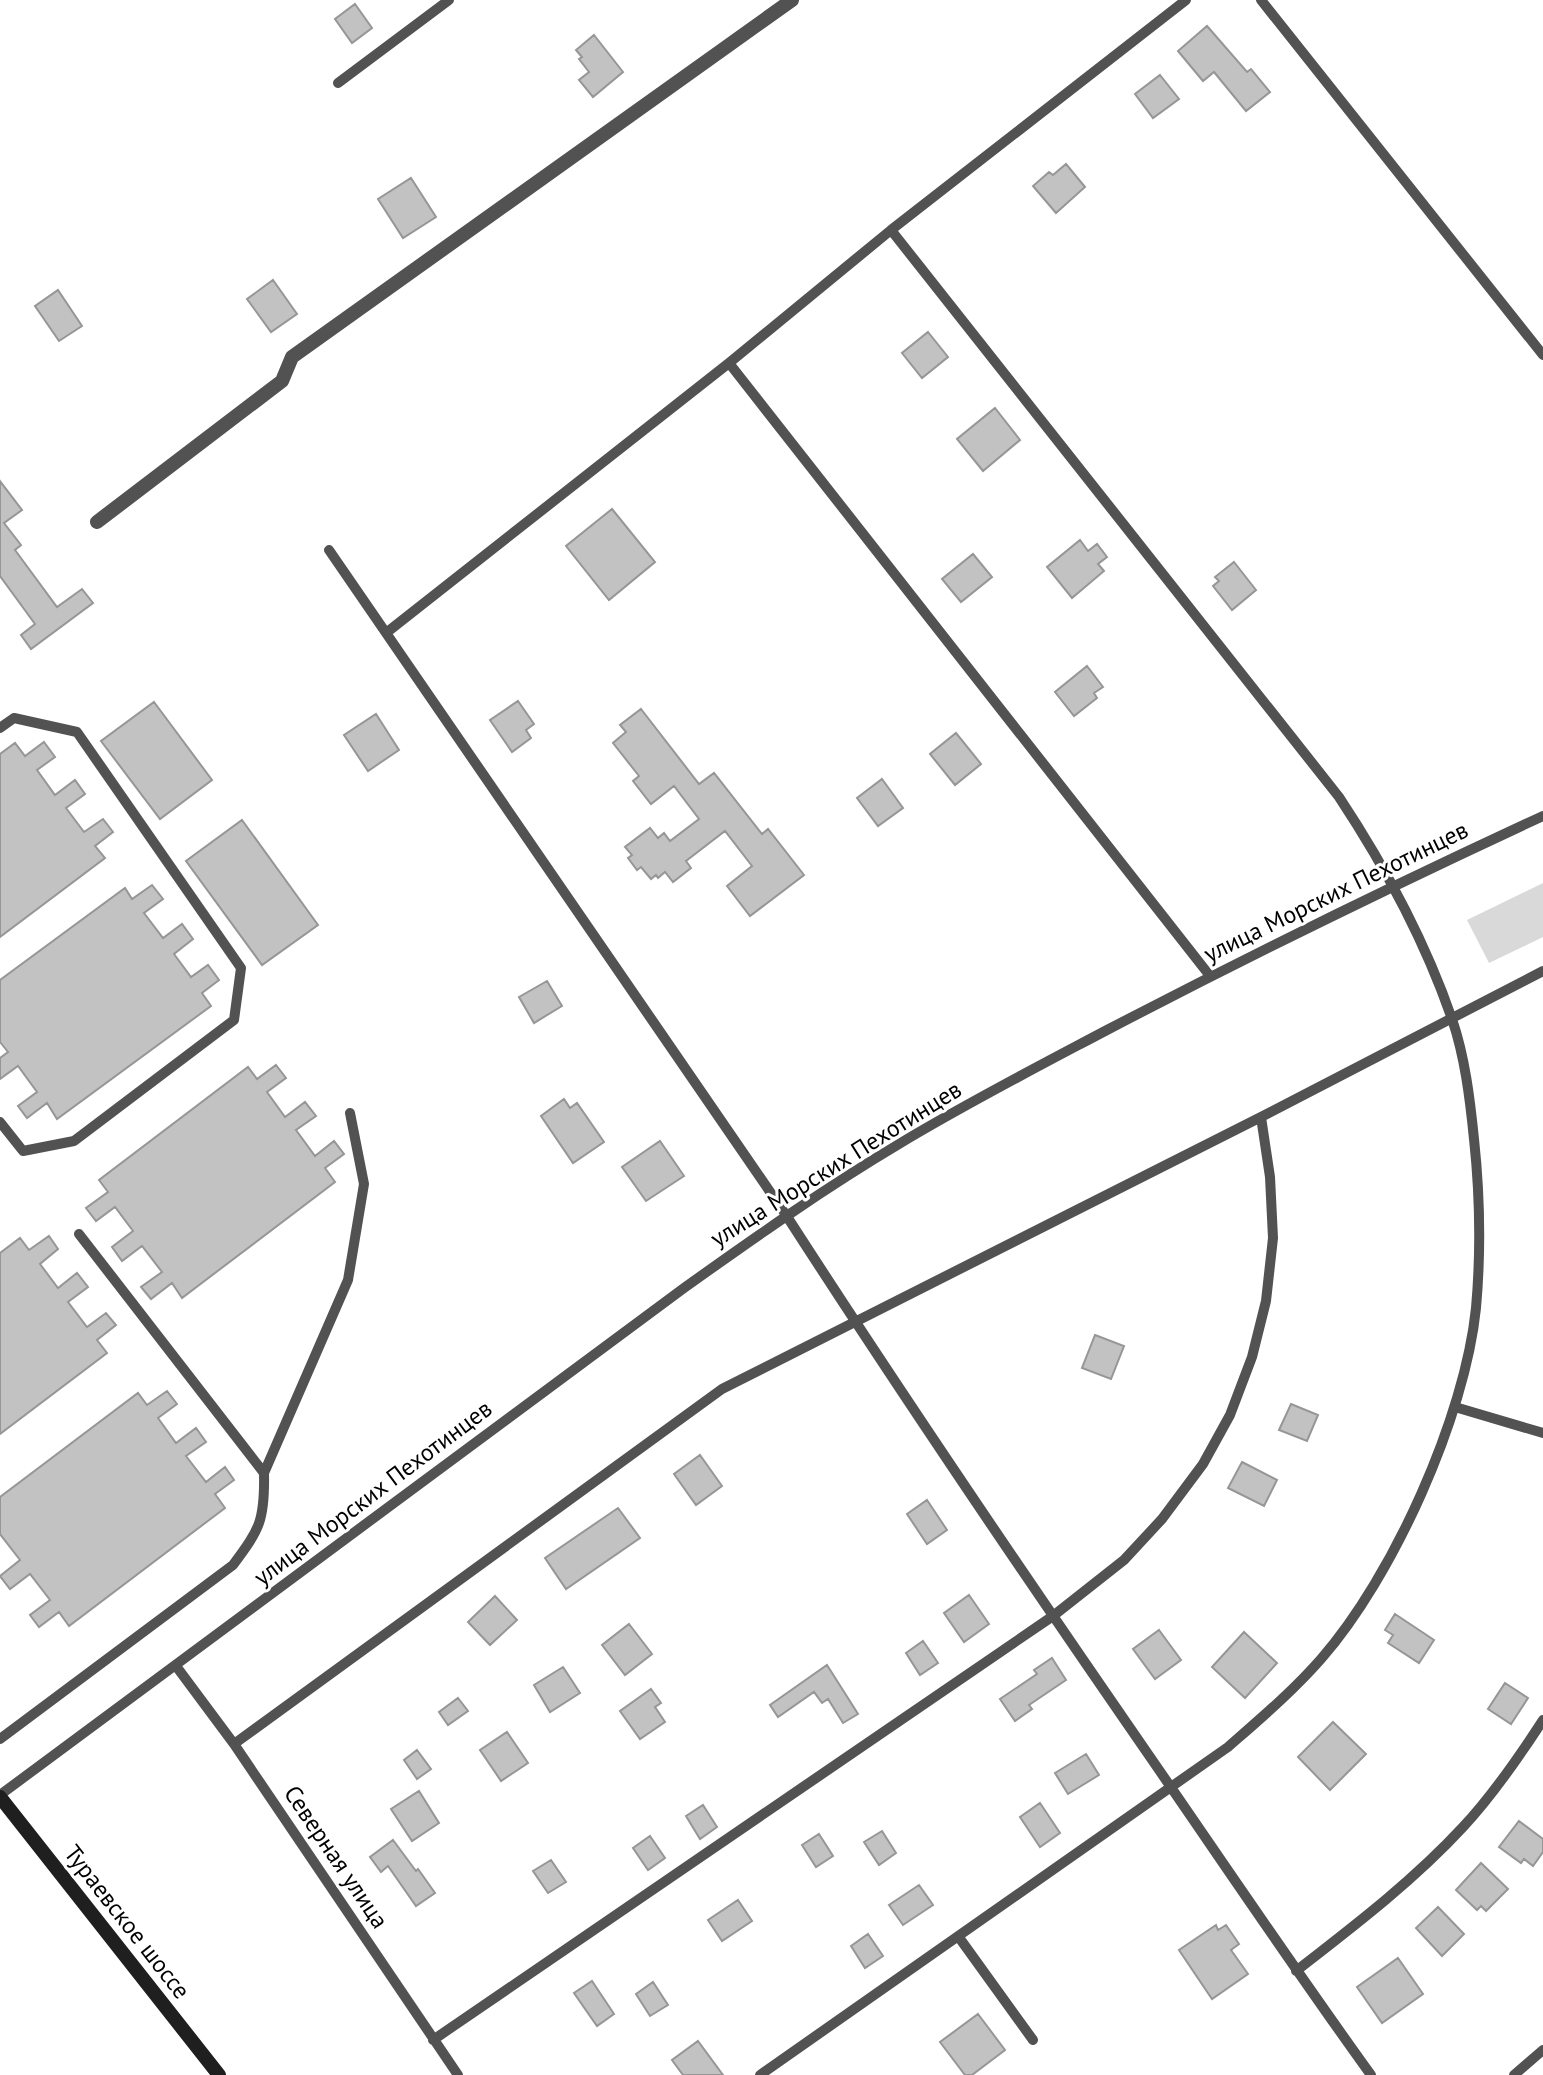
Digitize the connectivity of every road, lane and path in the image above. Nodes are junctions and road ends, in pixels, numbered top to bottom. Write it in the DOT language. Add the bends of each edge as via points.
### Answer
graph roads {
  1 [pos="449,0"];
  2 [pos="792,0"];
  3 [pos="1186,0"];
  4 [pos="1261,0"];
  5 [pos="338,83"];
  6 [pos="891,230"];
  7 [pos="1543,355"];
  8 [pos="729,363"];
  9 [pos="97,522"];
  10 [pos="329,550"];
  11 [pos="386,633"];
  12 [pos="0,728"];
  13 [pos="1543,816"];
  14 [pos="1393,885"];
  15 [pos="1543,971"];
  16 [pos="1210,976"];
  17 [pos="1452,1019"];
  18 [pos="350,1113"];
  19 [pos="1261,1117"];
  20 [pos="0,1122"];
  21 [pos="786,1215"];
  22 [pos="79,1234"];
  23 [pos="856,1322"];
  24 [pos="1455,1407"];
  25 [pos="1543,1433"];
  26 [pos="264,1474"];
  27 [pos="1053,1616"];
  28 [pos="176,1666"];
  29 [pos="1543,1720"];
  30 [pos="0,1739"];
  31 [pos="234,1744"];
  32 [pos="1171,1787"];
  33 [pos="0,1796"];
  34 [pos="958,1937"];
  35 [pos="1296,1971"];
  36 [pos="433,2040"];
  37 [pos="1033,2040"];
  38 [pos="1543,2050"];
  39 [pos="219,2075"];
  40 [pos="458,2075"];
  41 [pos="760,2075"];
  42 [pos="1371,2075"];
  43 [pos="1514,2075"];
  1 -- 5 [label="lane"];
  2 -- 9 [label="street" via="292,357 282,381"];
  3 -- 6 [label="lane"];
  4 -- 7 [label="lane"];
  6 -- 8 [label="lane"];
  6 -- 14 [label="lane" via="1339,797"];
  8 -- 11 [label="lane"];
  8 -- 16 [label="lane"];
  10 -- 11 [label="lane"];
  11 -- 21 [label="lane"];
  12 -- 20 [label="lane" via="14,718 78,732 241,968 234,1020 74,1141 23,1151"];
  13 -- 14 [label="lane, улица Морских Пехотинцев"];
  14 -- 16 [label="lane, улица Морских Пехотинцев"];
  14 -- 17 [label="lane"];
  15 -- 17 [label="lane"];
  16 -- 21 [label="lane, улица Морских Пехотинцев" via="987,1094"];
  17 -- 19 [label="lane"];
  17 -- 24 [label="lane" via="1472,1118 1479,1216 1476,1311"];
  18 -- 26 [label="lane" via="364,1184 348,1280"];
  19 -- 23 [label="lane"];
  19 -- 27 [label="lane" via="1273,1238 1266,1301 1230,1415 1203,1464 1162,1519 1124,1560"];
  21 -- 23 [label="lane"];
  21 -- 28 [label="lane, улица Морских Пехотинцев"];
  22 -- 26 [label="lane"];
  23 -- 27 [label="lane"];
  23 -- 31 [label="lane" via="722,1389"];
  24 -- 25 [label="lane"];
  24 -- 32 [label="lane" via="1385,1565 1322,1658 1228,1747"];
  26 -- 30 [label="lane" via="265,1506 255,1536 233,1565"];
  27 -- 32 [label="lane"];
  27 -- 36 [label="lane"];
  28 -- 31 [label="lane, Северная улица"];
  28 -- 33 [label="lane, улица Морских Пехотинцев"];
  29 -- 35 [label="lane" via="1463,1827 1388,1899"];
  31 -- 36 [label="lane, Северная улица"];
  32 -- 34 [label="lane"];
  32 -- 35 [label="lane"];
  33 -- 39 [label="main road, Тураевское шоссе"];
  34 -- 37 [label="lane"];
  34 -- 41 [label="lane"];
  35 -- 42 [label="lane"];
  36 -- 40 [label="lane, Северная улица"];
  38 -- 43 [label="lane"];
}
